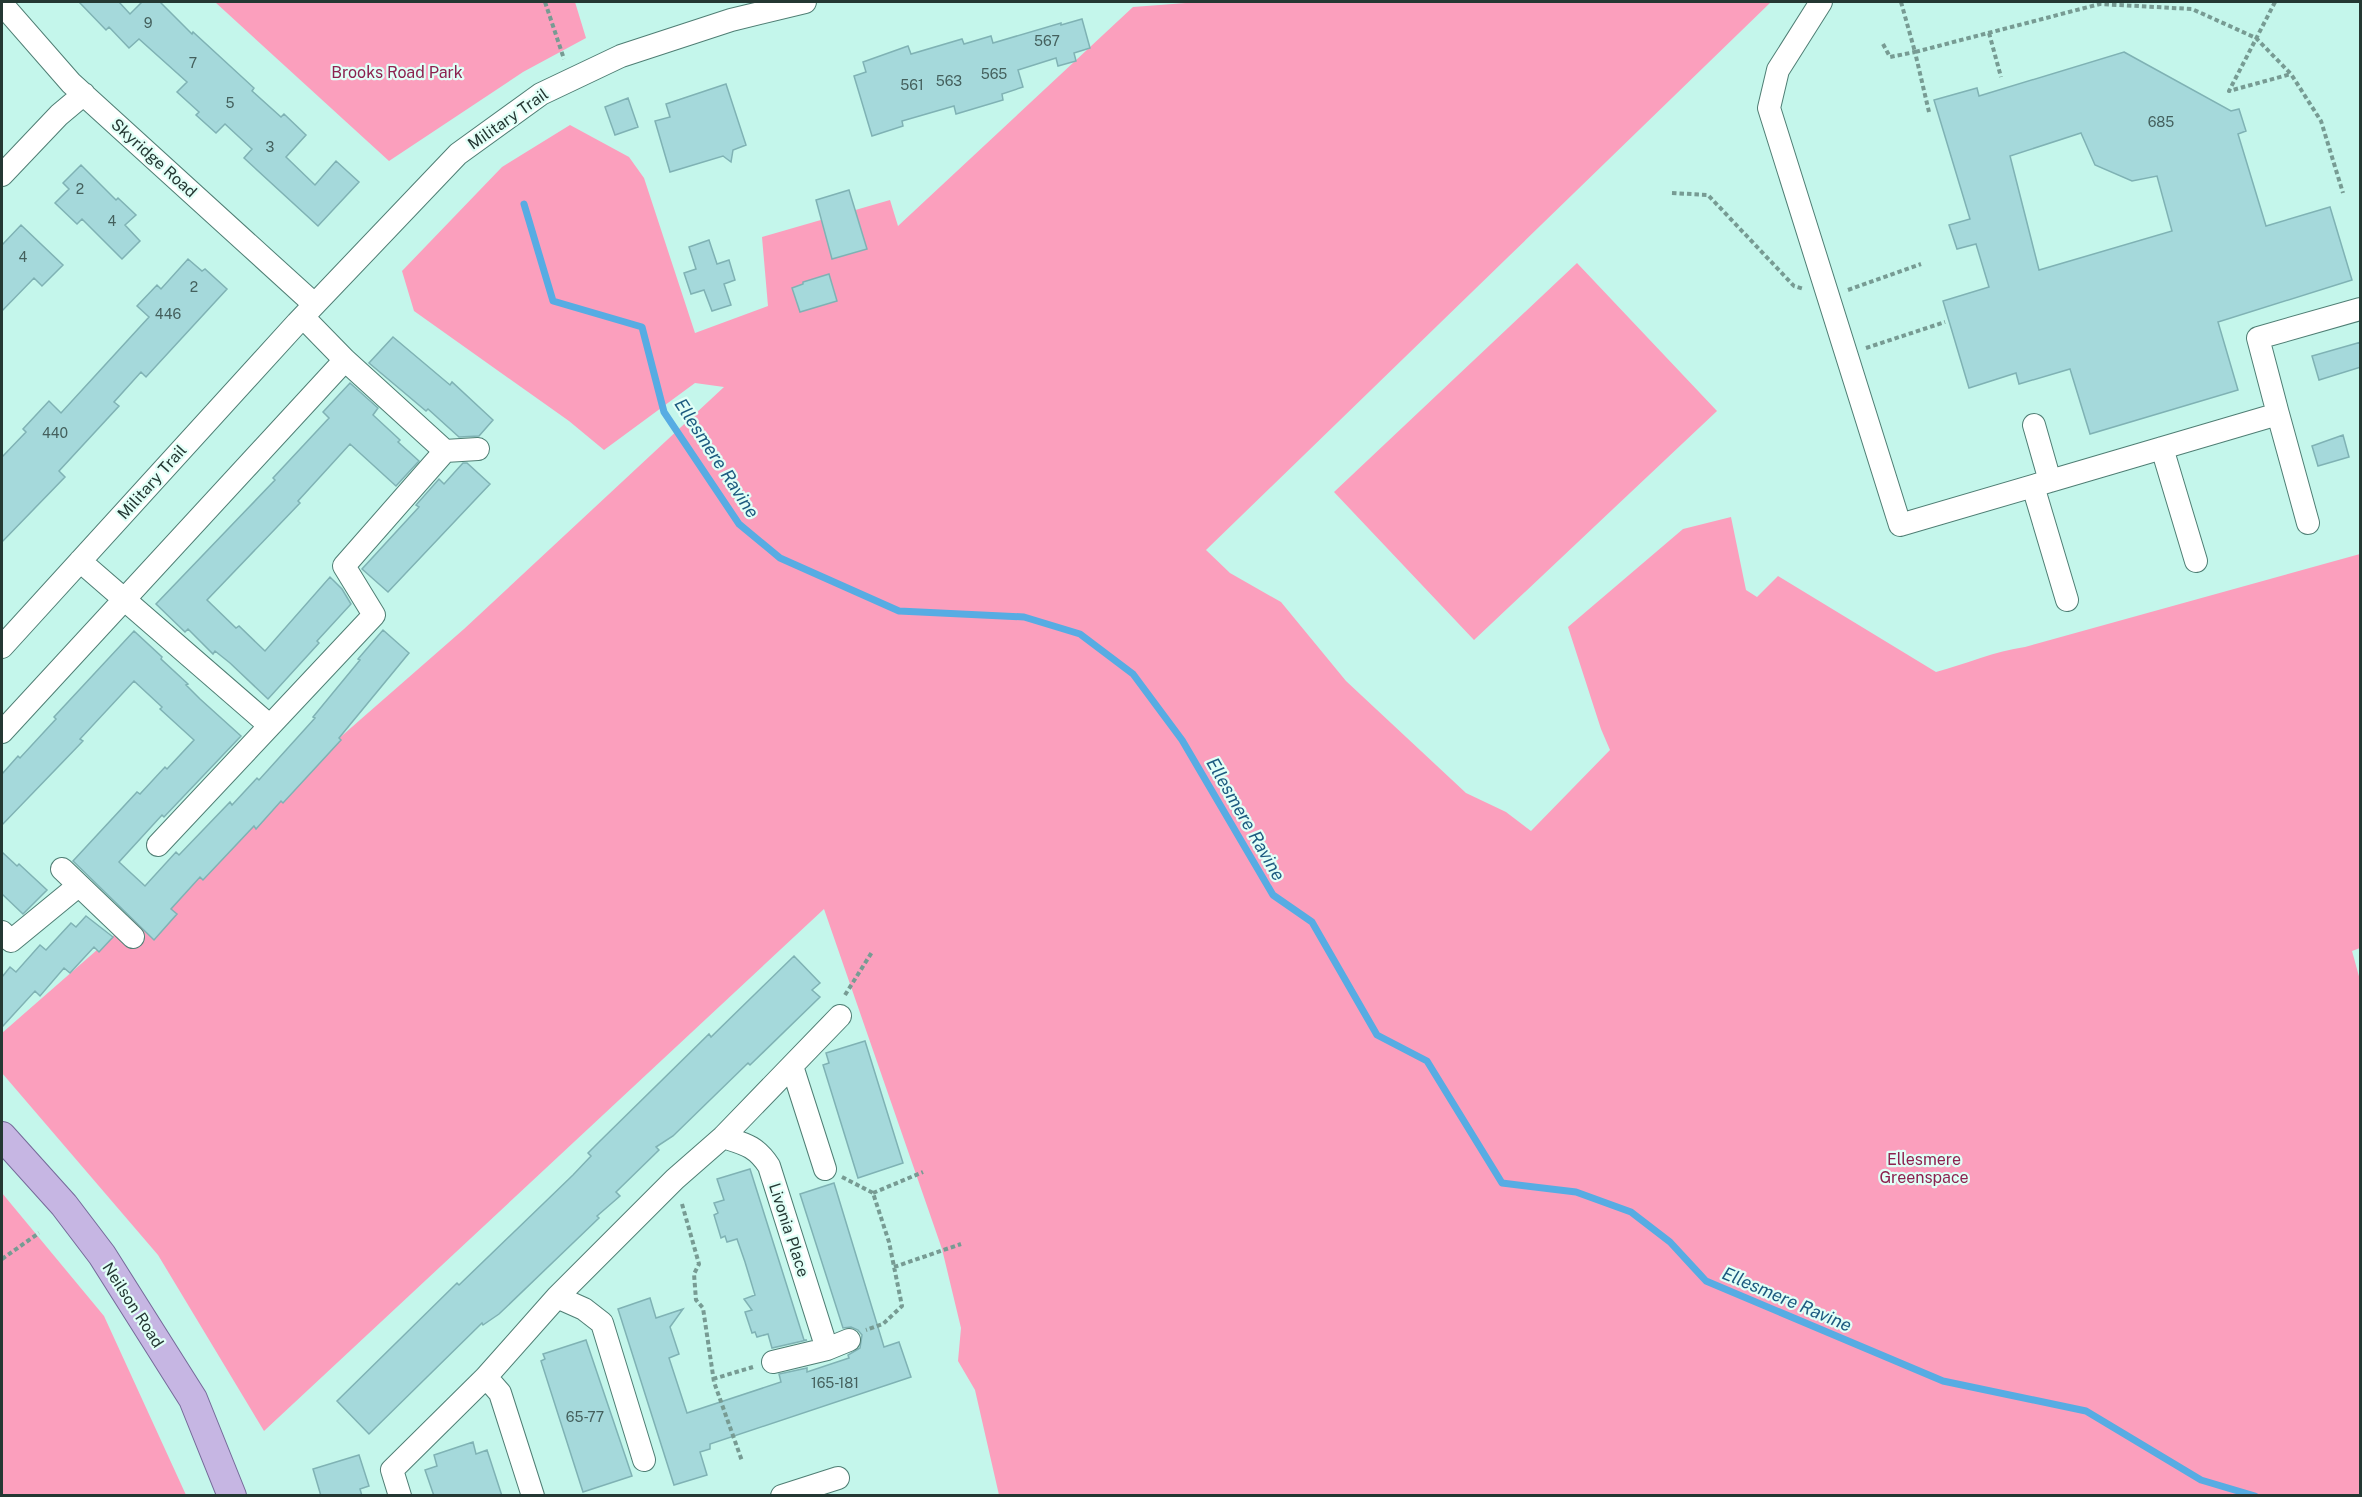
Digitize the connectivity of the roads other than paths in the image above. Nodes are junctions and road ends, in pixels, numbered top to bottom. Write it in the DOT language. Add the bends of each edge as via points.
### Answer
graph roads {
  1 [pos="805,2"];
  2 [pos="1821,2"];
  3 [pos="2,4"];
  4 [pos="728,11"];
  5 [pos="84,94"];
  6 [pos="2,175"];
  7 [pos="2361,309"];
  8 [pos="309,310"];
  9 [pos="345,360"];
  10 [pos="2278,414"];
  11 [pos="2034,425"];
  12 [pos="2162,448"];
  13 [pos="478,450"];
  14 [pos="445,451"];
  15 [pos="2041,484"];
  16 [pos="2308,523"];
  17 [pos="80,561"];
  18 [pos="2196,561"];
  19 [pos="124,600"];
  20 [pos="2067,600"];
  21 [pos="2,647"];
  22 [pos="269,725"];
  23 [pos="2,732"];
  24 [pos="158,845"];
  25 [pos="62,869"];
  26 [pos="78,886"];
  27 [pos="2,932"];
  28 [pos="133,937"];
  29 [pos="840,1016"];
  30 [pos="792,1066"];
  31 [pos="2,1136"];
  32 [pos="723,1137"];
  33 [pos="825,1168"];
  34 [pos="557,1297"];
  35 [pos="849,1340"];
  36 [pos="827,1349"];
  37 [pos="773,1362"];
  38 [pos="486,1377"];
  39 [pos="644,1460"];
  40 [pos="838,1478"];
  41 [pos="232,1496"];
  42 [pos="400,1496"];
  43 [pos="533,1496"];
  44 [pos="782,1496"];
  1 -- 4 [label="street, Military Trail"];
  2 -- 15 [label="street" via="1778,70 1769,108 1900,525"];
  3 -- 5 [label="street, Skyridge Road"];
  4 -- 8 [label="street, Military Trail" via="541,94 458,154"];
  5 -- 6 [label="street"];
  5 -- 8 [label="street, Skyridge Road"];
  7 -- 10 [label="street" via="2258,338"];
  8 -- 9 [label="street"];
  8 -- 17 [label="street, Military Trail"];
  9 -- 14 [label="street"];
  9 -- 19 [label="street"];
  10 -- 12 [label="street"];
  10 -- 16 [label="street"];
  11 -- 15 [label="street"];
  12 -- 15 [label="street"];
  12 -- 18 [label="street"];
  13 -- 14 [label="street"];
  14 -- 22 [label="street" via="344,566 374,615"];
  15 -- 20 [label="street"];
  17 -- 19 [label="street"];
  17 -- 21 [label="street, Military Trail"];
  19 -- 22 [label="street"];
  19 -- 23 [label="street"];
  22 -- 24 [label="street"];
  25 -- 26 [label="street"];
  26 -- 27 [label="street" via="11,941"];
  26 -- 28 [label="street"];
  29 -- 30 [label="street"];
  30 -- 32 [label="street"];
  30 -- 33 [label="street"];
  31 -- 41 [label="main road, Neilson Road" via="64,1205 108,1265 193,1398"];
  32 -- 34 [label="street" via="675,1179"];
  32 -- 36 [label="street, Livonia Place" via="760,1152 769,1166"];
  34 -- 38 [label="street"];
  34 -- 39 [label="street" via="584,1309 602,1323"];
  35 -- 36 [label="street"];
  36 -- 37 [label="street"];
  38 -- 42 [label="street" via="392,1470"];
  38 -- 43 [label="street" via="500,1393"];
  40 -- 44 [label="street"];
}
